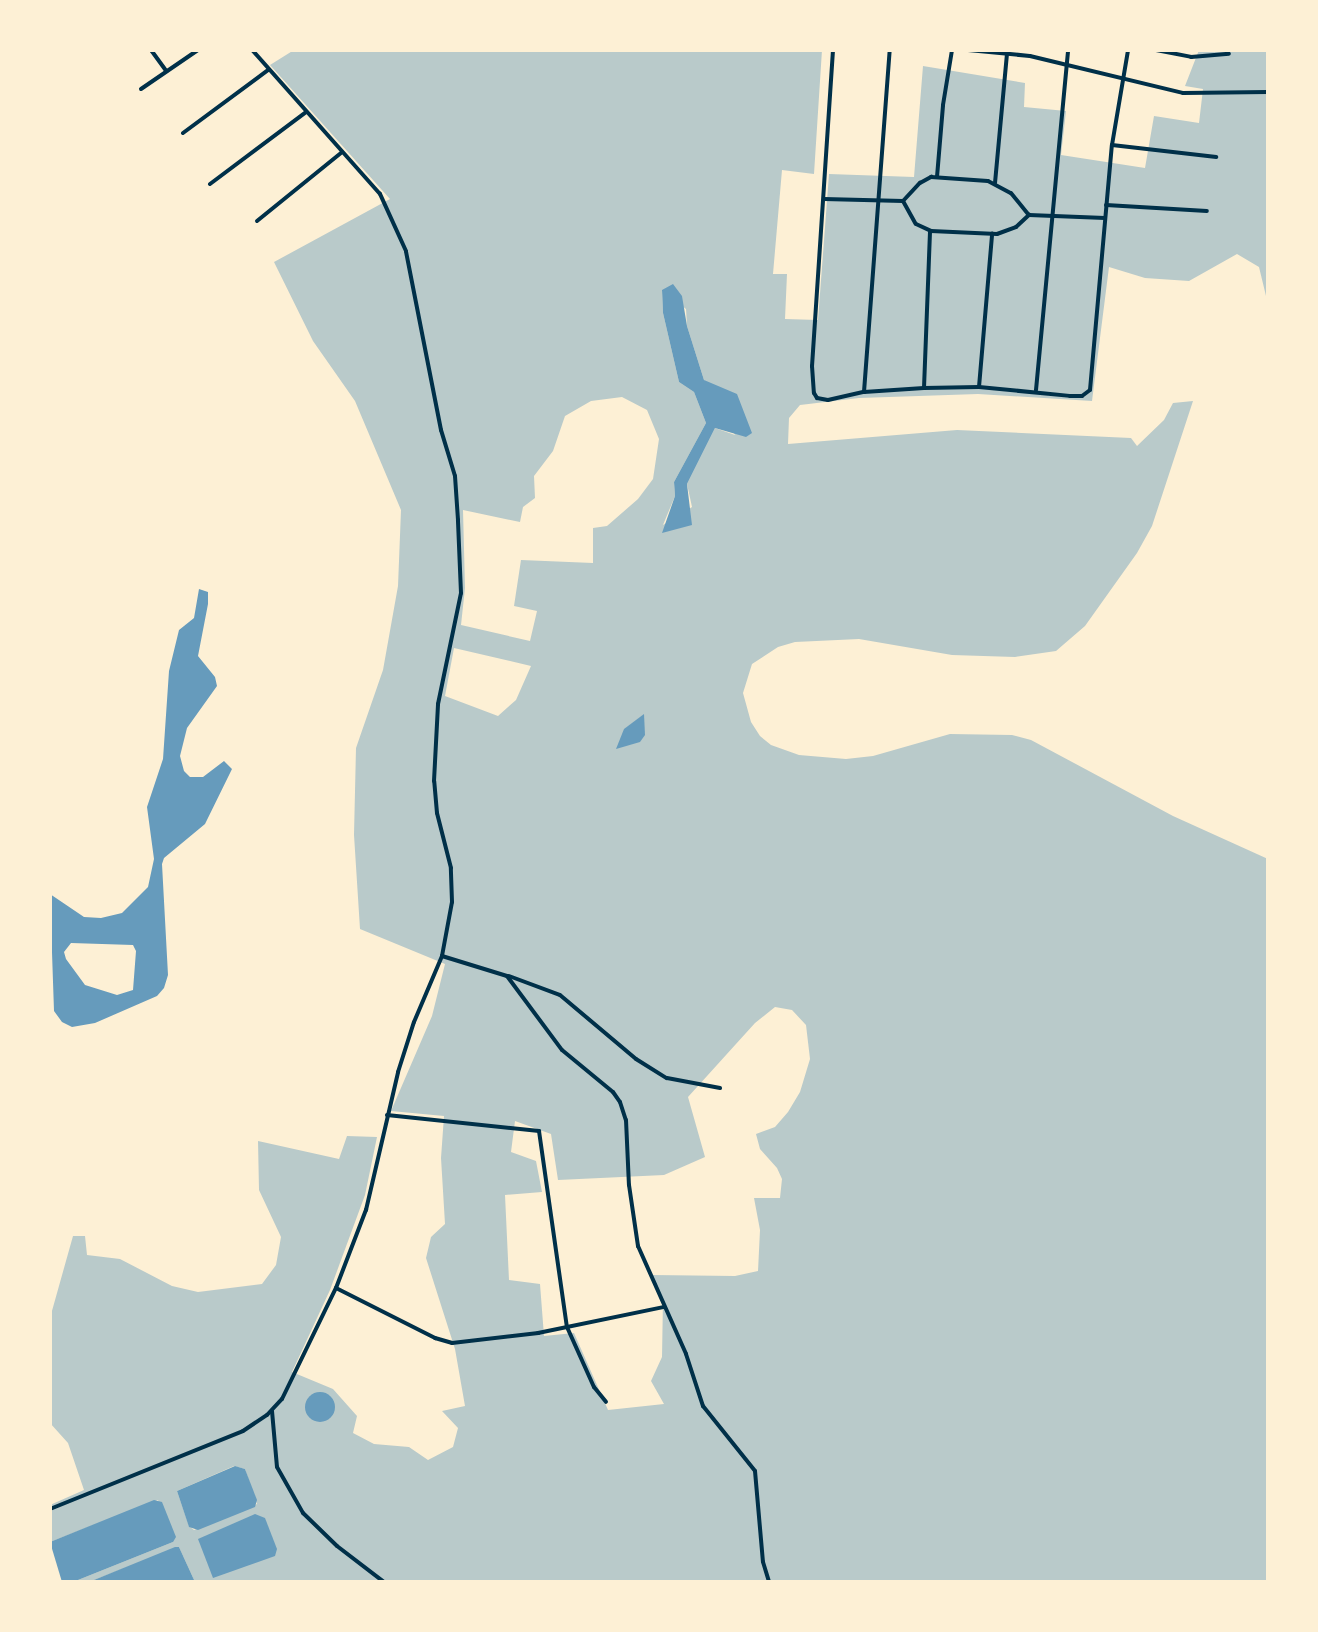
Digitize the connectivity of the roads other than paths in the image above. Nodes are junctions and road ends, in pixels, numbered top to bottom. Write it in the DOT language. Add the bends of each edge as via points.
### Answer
graph roads {
  1 [pos="151,50"];
  2 [pos="198,50"];
  3 [pos="252,50"];
  4 [pos="833,50"];
  5 [pos="890,50"];
  6 [pos="952,50"];
  7 [pos="968,50"];
  8 [pos="1068,50"];
  9 [pos="1128,50"];
  10 [pos="1156,50"];
  11 [pos="1007,54"];
  12 [pos="1229,54"];
  13 [pos="1064,66"];
  14 [pos="268,70"];
  15 [pos="166,71"];
  16 [pos="1120,80"];
  17 [pos="141,89"];
  18 [pos="1268,92"];
  19 [pos="305,113"];
  20 [pos="183,133"];
  21 [pos="1112,145"];
  22 [pos="341,153"];
  23 [pos="1216,157"];
  24 [pos="937,177"];
  25 [pos="995,183"];
  26 [pos="210,184"];
  27 [pos="824,199"];
  28 [pos="880,201"];
  29 [pos="903,201"];
  30 [pos="1106,205"];
  31 [pos="1207,211"];
  32 [pos="1029,215"];
  33 [pos="1051,216"];
  34 [pos="1105,218"];
  35 [pos="257,221"];
  36 [pos="931,231"];
  37 [pos="992,234"];
  38 [pos="979,387"];
  39 [pos="924,388"];
  40 [pos="1036,390"];
  41 [pos="864,392"];
  42 [pos="442,956"];
  43 [pos="507,976"];
  44 [pos="720,1088"];
  45 [pos="387,1115"];
  46 [pos="336,1288"];
  47 [pos="664,1307"];
  48 [pos="567,1327"];
  49 [pos="606,1402"];
  50 [pos="272,1411"];
  51 [pos="50,1509"];
  52 [pos="384,1582"];
  53 [pos="769,1582"];
  1 -- 15 [label="street"];
  2 -- 15 [label="street"];
  3 -- 14 [label="street"];
  4 -- 27 [label="street"];
  5 -- 28 [label="street"];
  6 -- 24 [label="street"];
  7 -- 11 [label="street"];
  8 -- 13 [label="street"];
  9 -- 16 [label="street"];
  10 -- 12 [label="street" via="1191,57"];
  11 -- 13 [label="street"];
  11 -- 25 [label="street"];
  13 -- 16 [label="street"];
  13 -- 33 [label="street"];
  14 -- 19 [label="street"];
  14 -- 20 [label="street"];
  15 -- 17 [label="street"];
  16 -- 18 [label="street" via="1183,93"];
  16 -- 21 [label="street"];
  19 -- 22 [label="street"];
  19 -- 26 [label="street"];
  21 -- 23 [label="street"];
  21 -- 30 [label="street"];
  22 -- 35 [label="street"];
  22 -- 42 [label="street" via="380,194 406,251 455,476 461,593 440,693 434,781 452,880"];
  24 -- 25 [label="street"];
  24 -- 29 [label="street" via="920,183"];
  25 -- 32 [label="street"];
  27 -- 28 [label="street"];
  27 -- 41 [label="street" via="812,384 823,400"];
  28 -- 29 [label="street"];
  28 -- 41 [label="street"];
  29 -- 36 [label="street" via="913,220"];
  30 -- 31 [label="street"];
  30 -- 34 [label="street"];
  32 -- 33 [label="street"];
  32 -- 37 [label="street" via="1010,231"];
  33 -- 34 [label="street"];
  33 -- 40 [label="street"];
  34 -- 40 [label="street" via="1090,390 1082,396"];
  36 -- 37 [label="street"];
  36 -- 39 [label="street"];
  37 -- 38 [label="street"];
  38 -- 39 [label="street"];
  38 -- 40 [label="street"];
  39 -- 41 [label="street"];
  42 -- 43 [label="street"];
  42 -- 45 [label="street" via="408,1037"];
  43 -- 44 [label="street" via="560,995 667,1078"];
  43 -- 47 [label="street" via="562,1050 620,1102 636,1237"];
  45 -- 46 [label="street" via="366,1210"];
  45 -- 48 [label="street" via="539,1131"];
  46 -- 48 [label="street" via="447,1343"];
  46 -- 50 [label="street"];
  47 -- 48 [label="street"];
  47 -- 53 [label="street" via="703,1406 755,1471"];
  48 -- 49 [label="street"];
  50 -- 51 [label="street" via="243,1431"];
  50 -- 52 [label="street" via="277,1467 303,1513"];
}
